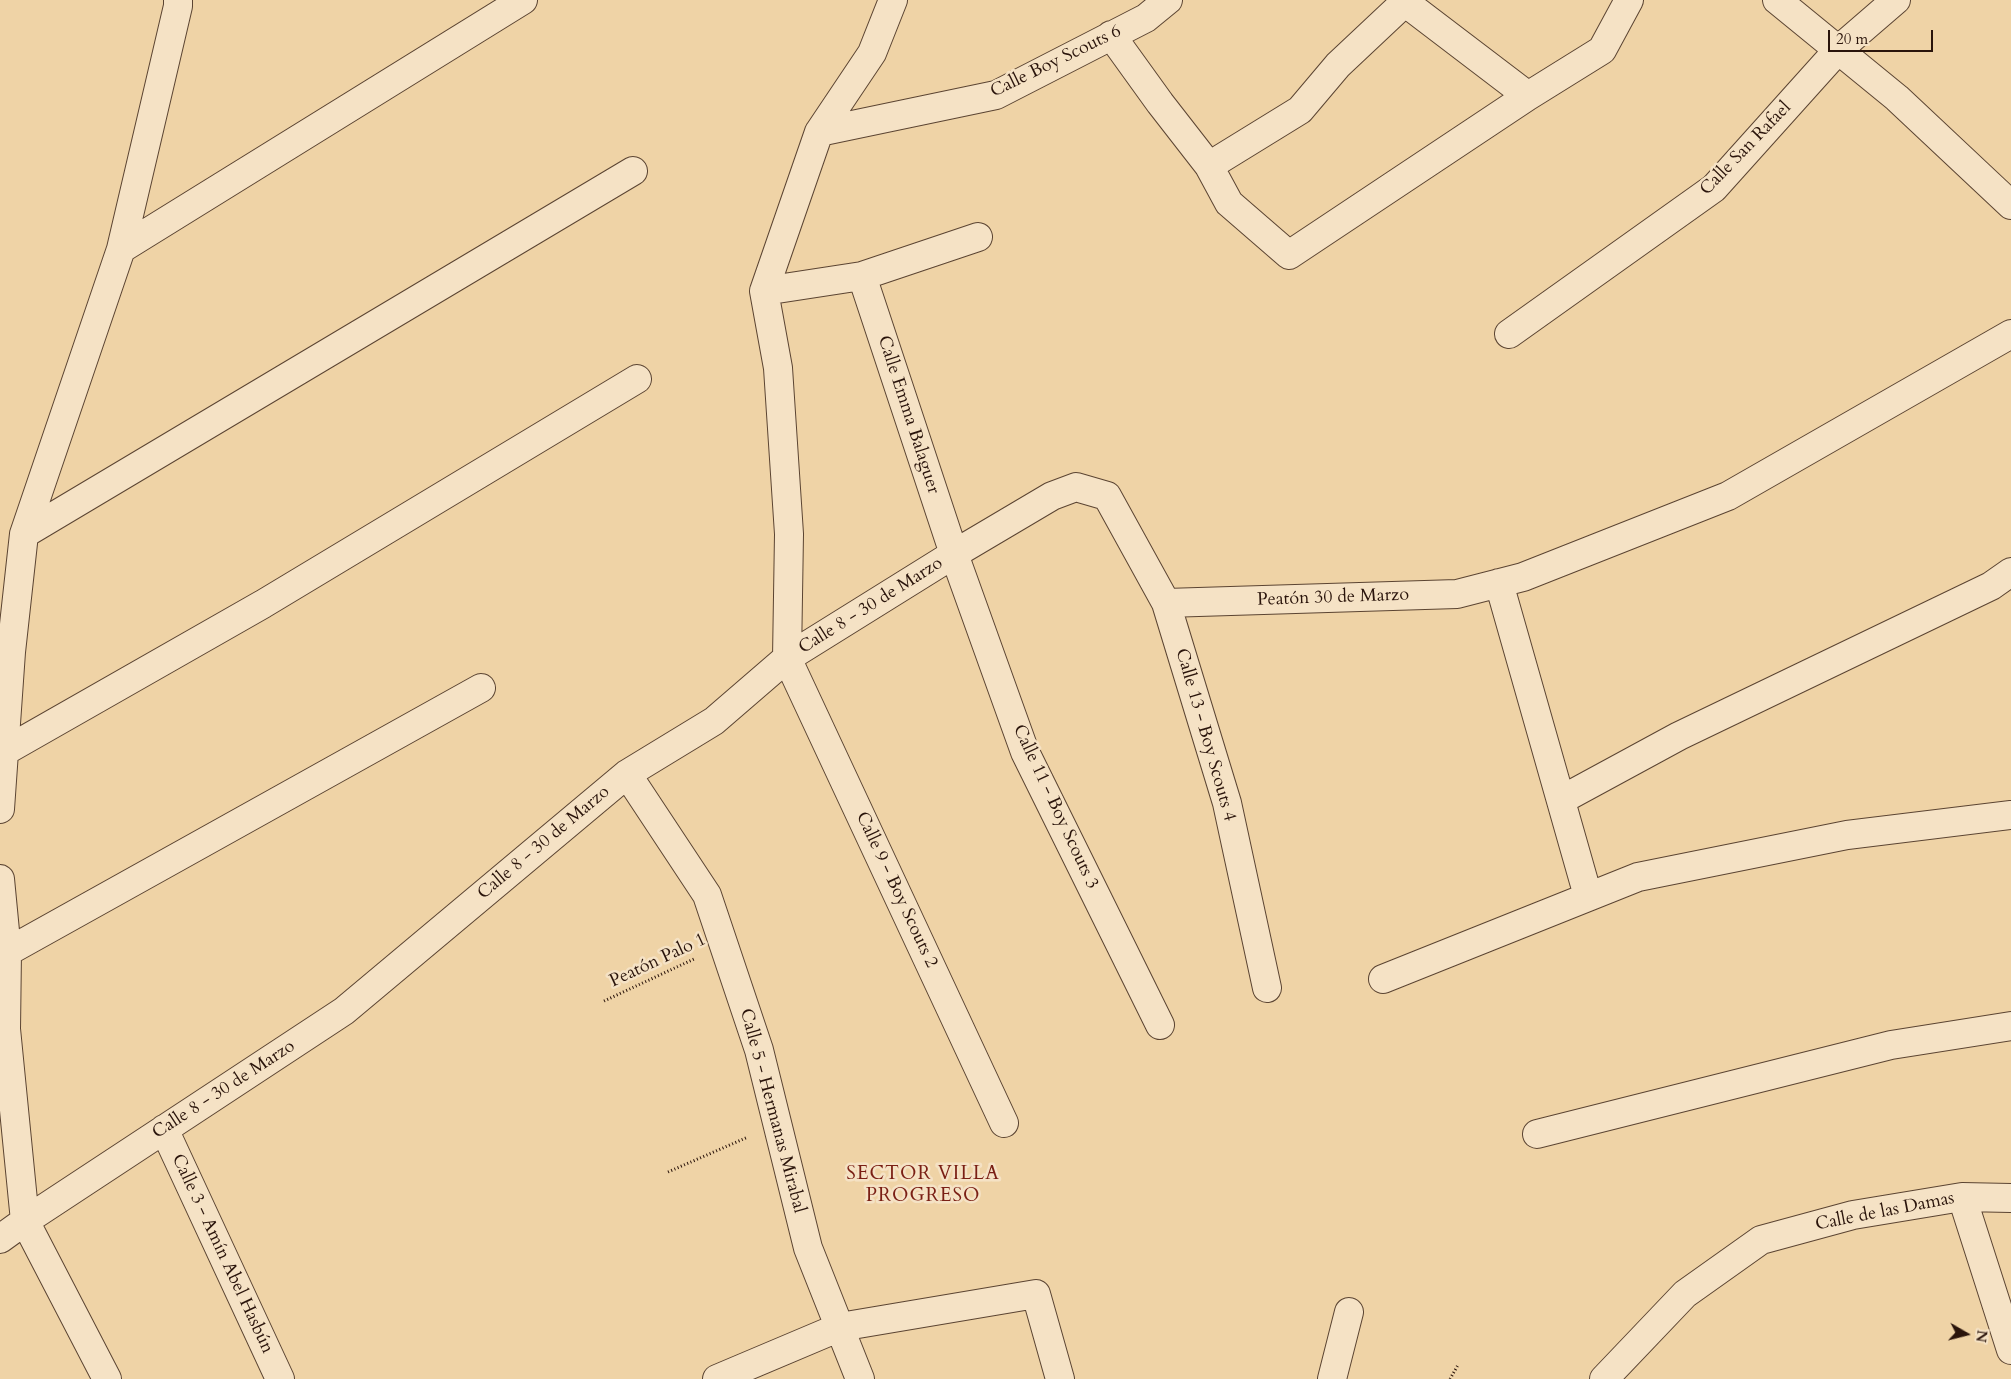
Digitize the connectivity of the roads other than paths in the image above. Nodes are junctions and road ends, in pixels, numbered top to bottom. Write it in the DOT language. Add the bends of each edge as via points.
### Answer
graph roads {
  1 [pos="523,0"];
  2 [pos="893,0"];
  3 [pos="1168,0"];
  4 [pos="1629,0"];
  5 [pos="1777,0"];
  6 [pos="1896,0"];
  7 [pos="1403,1"];
  8 [pos="182,2"];
  9 [pos="1111,35"];
  10 [pos="1838,50"];
  11 [pos="1528,96"];
  12 [pos="819,132"];
  13 [pos="1209,166"];
  14 [pos="632,171"];
  15 [pos="2011,205"];
  16 [pos="978,237"];
  17 [pos="121,249"];
  18 [pos="862,276"];
  19 [pos="764,291"];
  20 [pos="1509,334"];
  21 [pos="2011,334"];
  22 [pos="638,379"];
  23 [pos="1107,496"];
  24 [pos="24,534"];
  25 [pos="954,554"];
  26 [pos="2011,572"];
  27 [pos="1499,583"];
  28 [pos="1166,603"];
  29 [pos="787,658"];
  30 [pos="480,688"];
  31 [pos="5,751"];
  32 [pos="627,774"];
  33 [pos="1560,800"];
  34 [pos="0,809"];
  35 [pos="2011,814"];
  36 [pos="0,879"];
  37 [pos="1588,896"];
  38 [pos="7,952"];
  39 [pos="1383,979"];
  40 [pos="1267,988"];
  41 [pos="1160,1025"];
  42 [pos="2011,1026"];
  43 [pos="3,1031"];
  44 [pos="1004,1123"];
  45 [pos="164,1129"];
  46 [pos="1537,1134"];
  47 [pos="1962,1197"];
  48 [pos="2011,1198"];
  49 [pos="25,1221"];
  50 [pos="0,1239"];
  51 [pos="1349,1312"];
  52 [pos="840,1327"];
  53 [pos="2011,1350"];
  54 [pos="107,1379"];
  55 [pos="280,1379"];
  56 [pos="717,1379"];
  57 [pos="860,1379"];
  58 [pos="1060,1379"];
  59 [pos="1332,1379"];
  60 [pos="1604,1379"];
  1 -- 17 [label="street"];
  2 -- 12 [label="street" via="872,53"];
  3 -- 9 [label="street, Calle Boy Scouts 6" via="1146,18"];
  4 -- 11 [label="street" via="1602,50"];
  5 -- 10 [label="street"];
  6 -- 10 [label="street, Calle San Rafael"];
  7 -- 11 [label="street"];
  7 -- 13 [label="street" via="1338,66 1300,110"];
  8 -- 17 [label="street"];
  9 -- 12 [label="street, Calle Boy Scouts 6" via="996,95"];
  9 -- 13 [label="street"];
  10 -- 15 [label="street" via="1897,98"];
  10 -- 20 [label="street, Calle San Rafael" via="1714,188"];
  11 -- 13 [label="street" via="1289,256 1229,203"];
  12 -- 19 [label="street"];
  14 -- 24 [label="street"];
  16 -- 18 [label="street"];
  17 -- 24 [label="street"];
  18 -- 19 [label="street"];
  18 -- 25 [label="street, Calle Emma Balaguer"];
  19 -- 29 [label="street" via="778,368 789,534"];
  21 -- 27 [label="street, Peatón 30 de Marzo" via="1728,496 1522,577"];
  22 -- 31 [label="street" via="263,604"];
  23 -- 25 [label="street, Calle 8 - 30 de Marzo" via="1076,487 1052,496"];
  23 -- 28 [label="street, Calle 13 - Boy Scouts 4"];
  24 -- 31 [label="street" via="11,652"];
  25 -- 29 [label="street, Calle 8 - 30 de Marzo"];
  25 -- 41 [label="street, Calle 11 - Boy Scouts 3" via="1025,752"];
  26 -- 33 [label="street" via="1991,586 1679,736"];
  27 -- 28 [label="street, Peatón 30 de Marzo" via="1457,594"];
  27 -- 33 [label="street"];
  28 -- 40 [label="street, Calle 13 - Boy Scouts 4" via="1227,803"];
  29 -- 32 [label="street, Calle 8 - 30 de Marzo" via="714,721"];
  29 -- 44 [label="street, Calle 9 - Boy Scouts 2"];
  30 -- 38 [label="street"];
  31 -- 34 [label="street"];
  32 -- 45 [label="street, Calle 8 - 30 de Marzo" via="344,1011"];
  32 -- 52 [label="street, Calle 5 - Hermanas Mirabal" via="707,895 760,1050 808,1248"];
  33 -- 37 [label="street"];
  35 -- 37 [label="street" via="1847,835 1638,877"];
  36 -- 38 [label="street"];
  37 -- 39 [label="street"];
  38 -- 43 [label="street"];
  42 -- 46 [label="street" via="1890,1045"];
  43 -- 49 [label="street"];
  45 -- 49 [label="street, Calle 8 - 30 de Marzo"];
  45 -- 55 [label="street, Calle 3 - Amín Abel Hasbún"];
  47 -- 48 [label="street, Calle de las Damas"];
  47 -- 53 [label="street"];
  47 -- 60 [label="street, Calle de las Damas" via="1853,1215 1761,1240 1685,1294"];
  49 -- 50 [label="street, Calle 8 - 30 de Marzo"];
  49 -- 54 [label="street"];
  51 -- 59 [label="street"];
  52 -- 56 [label="street"];
  52 -- 57 [label="street, Calle 5 - Hermanas Mirabal"];
  52 -- 58 [label="street" via="1036,1294"];
}
